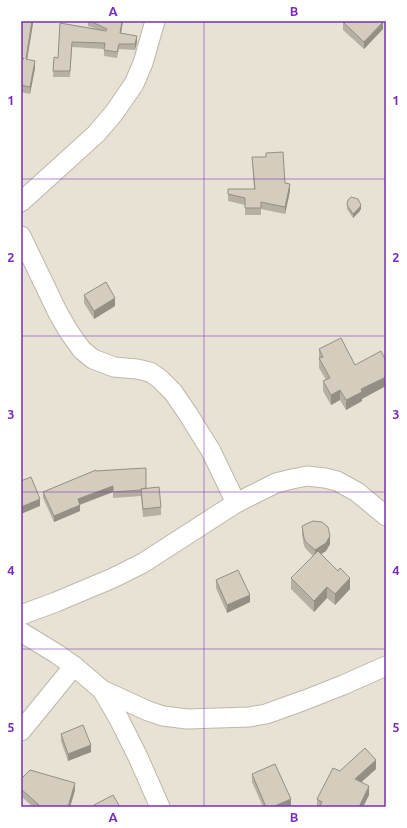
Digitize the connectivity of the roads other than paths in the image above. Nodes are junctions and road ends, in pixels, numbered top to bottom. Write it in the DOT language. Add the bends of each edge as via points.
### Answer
graph roads {
  1 [pos="154,21"];
  2 [pos="21,202"];
  3 [pos="21,236"];
  4 [pos="236,503"];
  5 [pos="386,516"];
  6 [pos="21,615"];
  7 [pos="21,632"];
  8 [pos="74,666"];
  9 [pos="386,666"];
  10 [pos="102,690"];
  11 [pos="21,731"];
  12 [pos="160,807"];
  1 -- 2 [label="street" via="143,63 134,84 114,113 96,134"];
  3 -- 4 [label="street" via="58,312 82,350 93,359 114,367 150,372 160,379 173,392 188,414"];
  4 -- 5 [label="street" via="276,483 307,476 337,481 357,492"];
  4 -- 6 [label="street" via="143,563"];
  7 -- 8 [label="street"];
  8 -- 10 [label="street"];
  8 -- 11 [label="street"];
  9 -- 10 [label="street" via="266,714 248,717 187,719 163,716"];
  10 -- 12 [label="street" via="135,751"];
}
